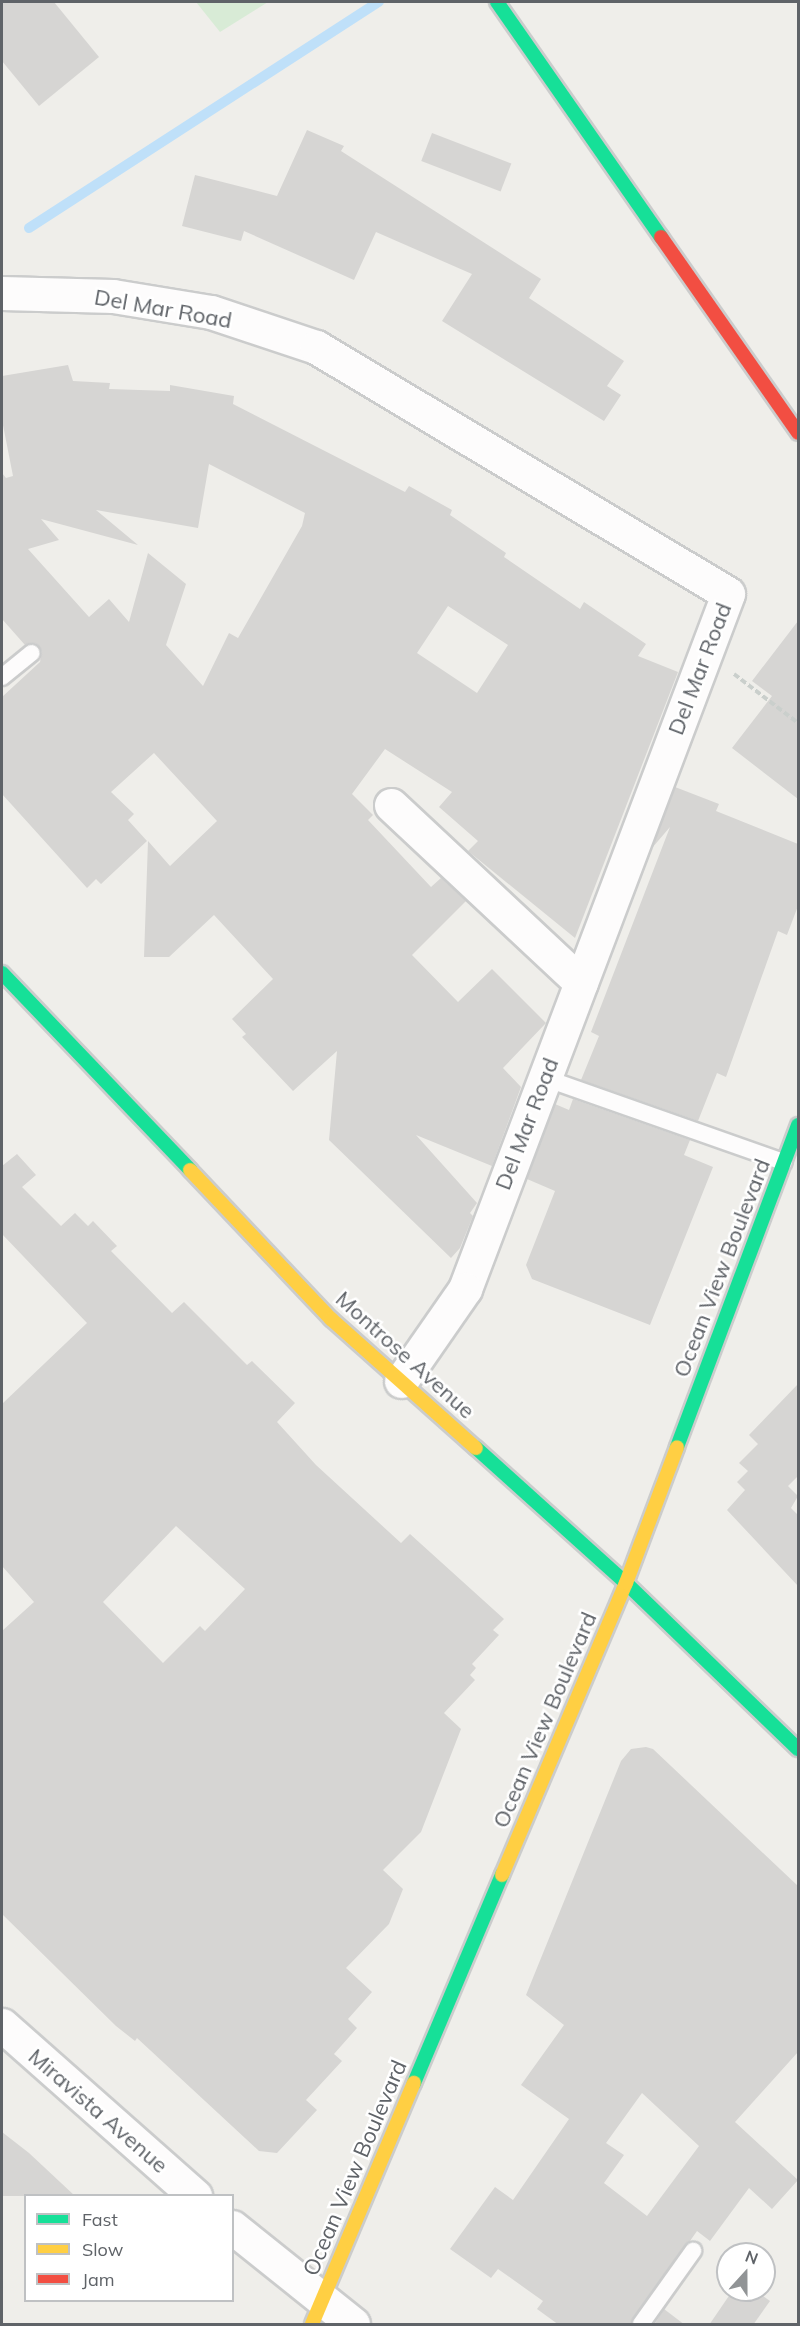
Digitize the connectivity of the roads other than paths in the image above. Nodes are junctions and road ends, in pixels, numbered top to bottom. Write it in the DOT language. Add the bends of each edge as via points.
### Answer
graph roads {
  1 [pos="497,2"];
  2 [pos="2,293"];
  3 [pos="798,433"];
  4 [pos="32,653"];
  5 [pos="2,677"];
  6 [pos="392,805"];
  7 [pos="2,973"];
  8 [pos="581,983"];
  9 [pos="545,1078"];
  10 [pos="798,1125"];
  11 [pos="784,1162"];
  12 [pos="401,1381"];
  13 [pos="626,1583"];
  14 [pos="798,1749"];
  15 [pos="2,2025"];
  16 [pos="193,2194"];
  17 [pos="234,2229"];
  18 [pos="693,2252"];
  19 [pos="317,2313"];
  20 [pos="353,2325"];
  21 [pos="641,2325"];
  1 -- 3 [label="main road"];
  2 -- 8 [label="street, Del Mar Road" via="113,296 212,312 316,347 728,594"];
  4 -- 5 [label="lane"];
  6 -- 8 [label="street"];
  7 -- 12 [label="main road, Montrose Avenue" via="331,1318"];
  8 -- 9 [label="street, Del Mar Road"];
  9 -- 11 [label="lane"];
  9 -- 12 [label="street, Del Mar Road" via="465,1289"];
  10 -- 11 [label="main road, Ocean View Boulevard"];
  11 -- 13 [label="main road, Ocean View Boulevard"];
  12 -- 13 [label="main road, Montrose Avenue"];
  13 -- 14 [label="main road, Montrose Avenue"];
  13 -- 19 [label="main road, Ocean View Boulevard"];
  15 -- 16 [label="street, Miravista Avenue"];
  17 -- 19 [label="street"];
  18 -- 21 [label="lane"];
  19 -- 20 [label="street"];
}
